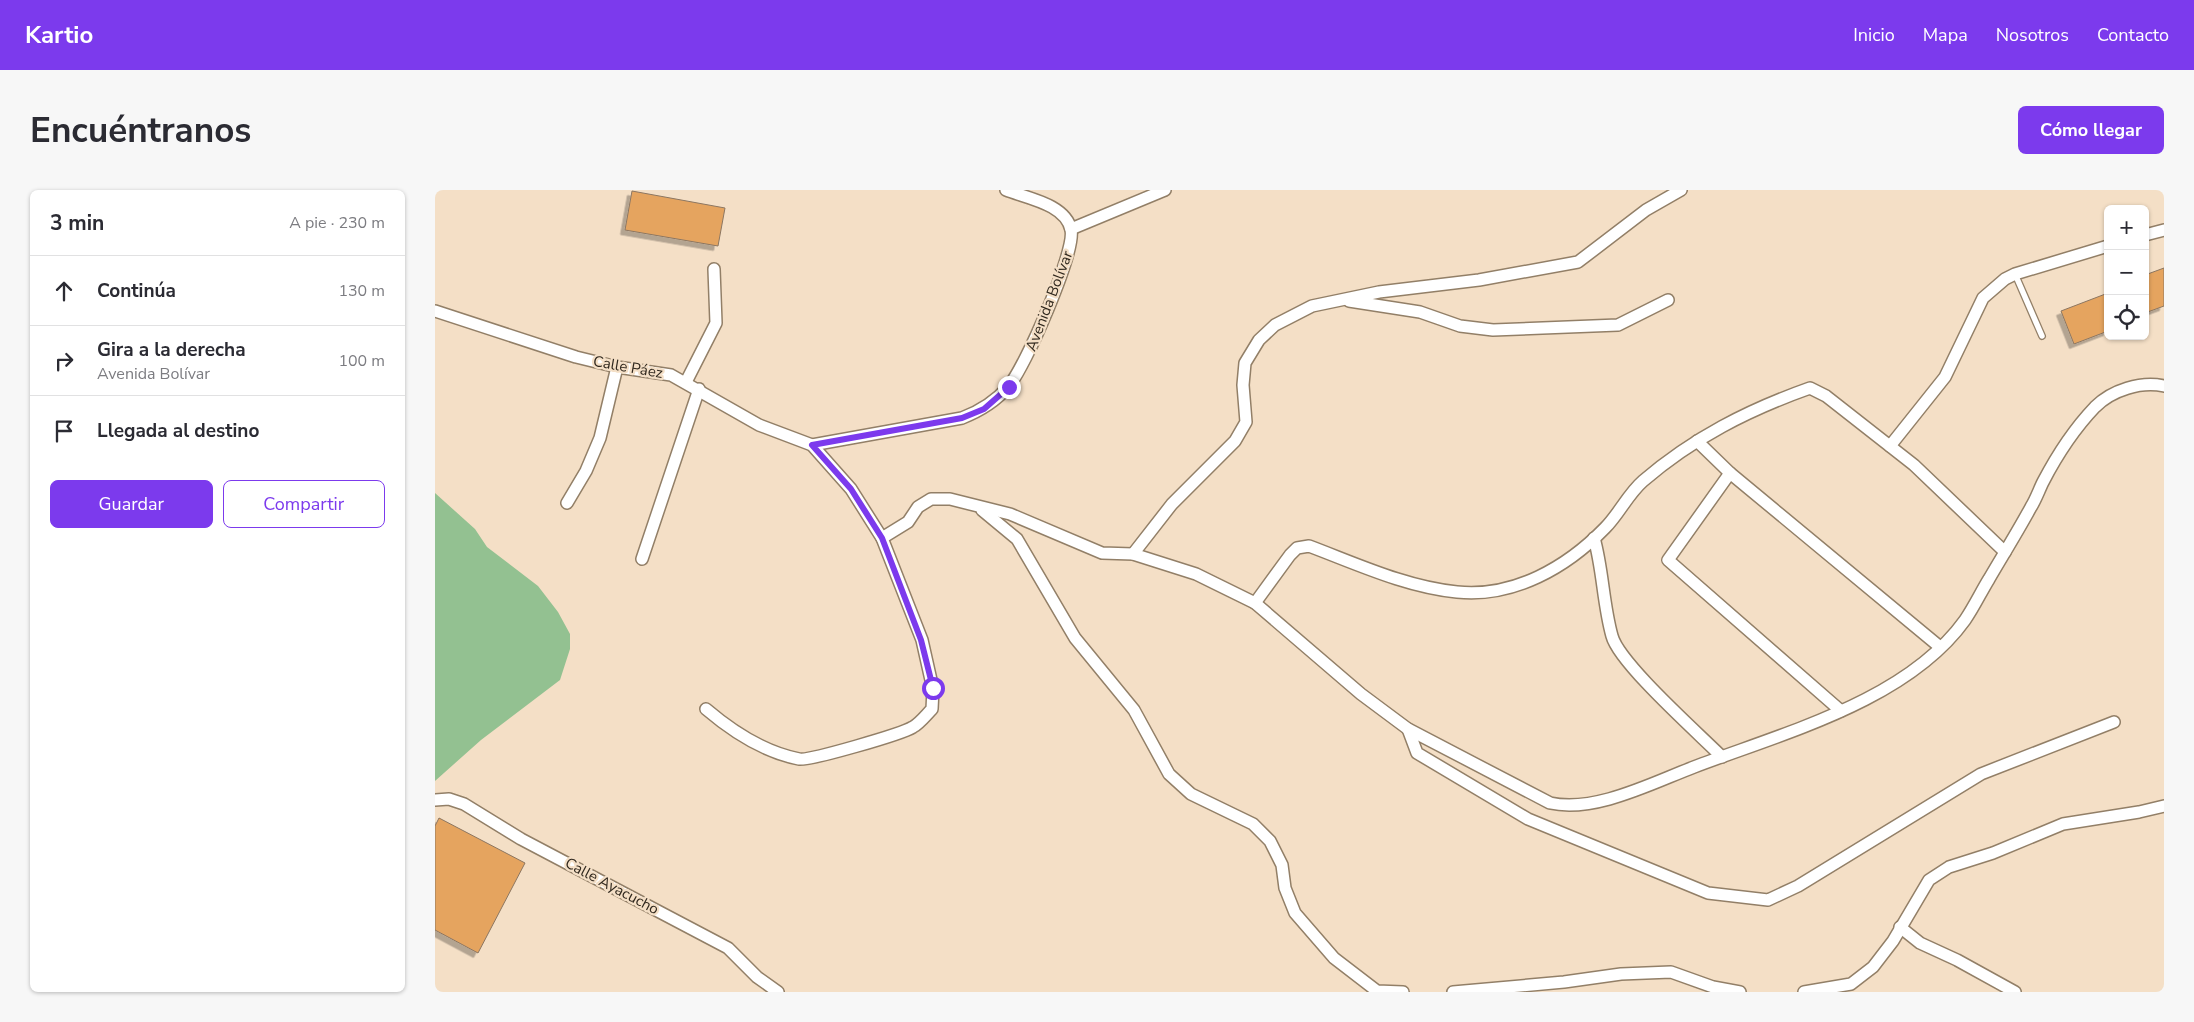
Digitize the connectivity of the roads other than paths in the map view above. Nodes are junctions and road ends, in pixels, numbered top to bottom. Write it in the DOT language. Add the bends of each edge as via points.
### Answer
graph roads {
  1 [pos="1006,190"];
  2 [pos="1165,190"];
  3 [pos="1681,190"];
  4 [pos="1019,192"];
  5 [pos="1071,229"];
  6 [pos="2164,230"];
  7 [pos="2149,234"];
  8 [pos="2104,247"];
  9 [pos="714,269"];
  10 [pos="2015,274"];
  11 [pos="1340,300"];
  12 [pos="1668,300"];
  13 [pos="435,311"];
  14 [pos="2042,336"];
  15 [pos="617,367"];
  16 [pos="686,382"];
  17 [pos="2164,386"];
  18 [pos="699,389"];
  19 [pos="1697,441"];
  20 [pos="812,445"];
  21 [pos="1890,446"];
  22 [pos="1730,473"];
  23 [pos="567,503"];
  24 [pos="978,508"];
  25 [pos="882,538"];
  26 [pos="1594,538"];
  27 [pos="2005,552"];
  28 [pos="1133,554"];
  29 [pos="642,559"];
  30 [pos="1255,603"];
  31 [pos="1940,647"];
  32 [pos="706,709"];
  33 [pos="1841,711"];
  34 [pos="2114,722"];
  35 [pos="1408,729"];
  36 [pos="1722,756"];
  37 [pos="435,800"];
  38 [pos="2164,806"];
  39 [pos="1900,927"];
  40 [pos="1465,991"];
  41 [pos="778,992"];
  42 [pos="1403,992"];
  43 [pos="1453,992"];
  44 [pos="1740,992"];
  45 [pos="1805,992"];
  46 [pos="2015,992"];
  1 -- 4 [label="street, Avenida Bolívar"];
  2 -- 5 [label="street"];
  3 -- 11 [label="street" via="1646,210 1578,262"];
  4 -- 5 [label="street, Avenida Bolívar" via="1060,210"];
  5 -- 20 [label="street, Avenida Bolívar" via="1070,247 1035,343 1009,387 984,409 933,425"];
  6 -- 7 [label="street"];
  8 -- 10 [label="street"];
  9 -- 16 [label="street" via="716,323"];
  10 -- 14 [label="lane"];
  10 -- 21 [label="street" via="1983,298 1945,376"];
  11 -- 12 [label="street" via="1420,312 1460,326 1493,330 1618,325"];
  11 -- 28 [label="street" via="1312,306 1275,325 1259,340 1245,363 1246,422 1235,441 1172,504"];
  13 -- 15 [label="street, Calle Páez"];
  15 -- 16 [label="street, Calle Páez" via="671,375"];
  15 -- 23 [label="street" via="600,438"];
  16 -- 18 [label="street, Calle Páez"];
  17 -- 27 [label="street" via="2153,384 2125,388 2096,406 2043,481 2033,505"];
  18 -- 20 [label="street, Calle Páez" via="759,426"];
  18 -- 29 [label="street"];
  19 -- 21 [label="street" via="1776,400 1810,388 1826,396"];
  19 -- 22 [label="street"];
  19 -- 26 [label="street" via="1642,483"];
  20 -- 25 [label="street" via="851,489"];
  21 -- 27 [label="street"];
  22 -- 31 [label="street"];
  22 -- 33 [label="street" via="1668,560"];
  24 -- 25 [label="street" via="950,499 931,499 918,507 908,522"];
  24 -- 28 [label="street" via="1009,514 1102,553"];
  24 -- 42 [label="street" via="1017,539 1075,638 1134,710 1169,774 1191,794 1253,824 1271,841 1282,866 1285,888 1295,913 1334,958 1377,991"];
  25 -- 32 [label="street" via="921,640 933,688 932,709 913,728 801,760 762,747 730,729"];
  26 -- 30 [label="street" via="1558,567 1526,583 1494,591 1457,592 1395,579 1309,546 1297,548"];
  26 -- 36 [label="street" via="1612,637 1624,658"];
  27 -- 31 [label="street" via="1965,620"];
  28 -- 30 [label="street" via="1196,574"];
  30 -- 35 [label="street" via="1361,694"];
  31 -- 33 [label="street" via="1886,690"];
  33 -- 36 [label="street"];
  34 -- 35 [label="street" via="1981,774 1798,886 1768,900 1708,893 1528,819 1417,753"];
  35 -- 36 [label="street" via="1550,803 1566,806 1613,798"];
  37 -- 41 [label="street, Calle Ayacucho" via="449,799 465,804 521,839 728,948"];
  38 -- 39 [label="street" via="2063,824 1949,867 1929,880"];
  39 -- 45 [label="street" via="1873,967 1851,984"];
  39 -- 46 [label="street" via="1920,943"];
  40 -- 43 [label="street"];
  40 -- 44 [label="street" via="1621,974 1671,972 1713,987"];
}
